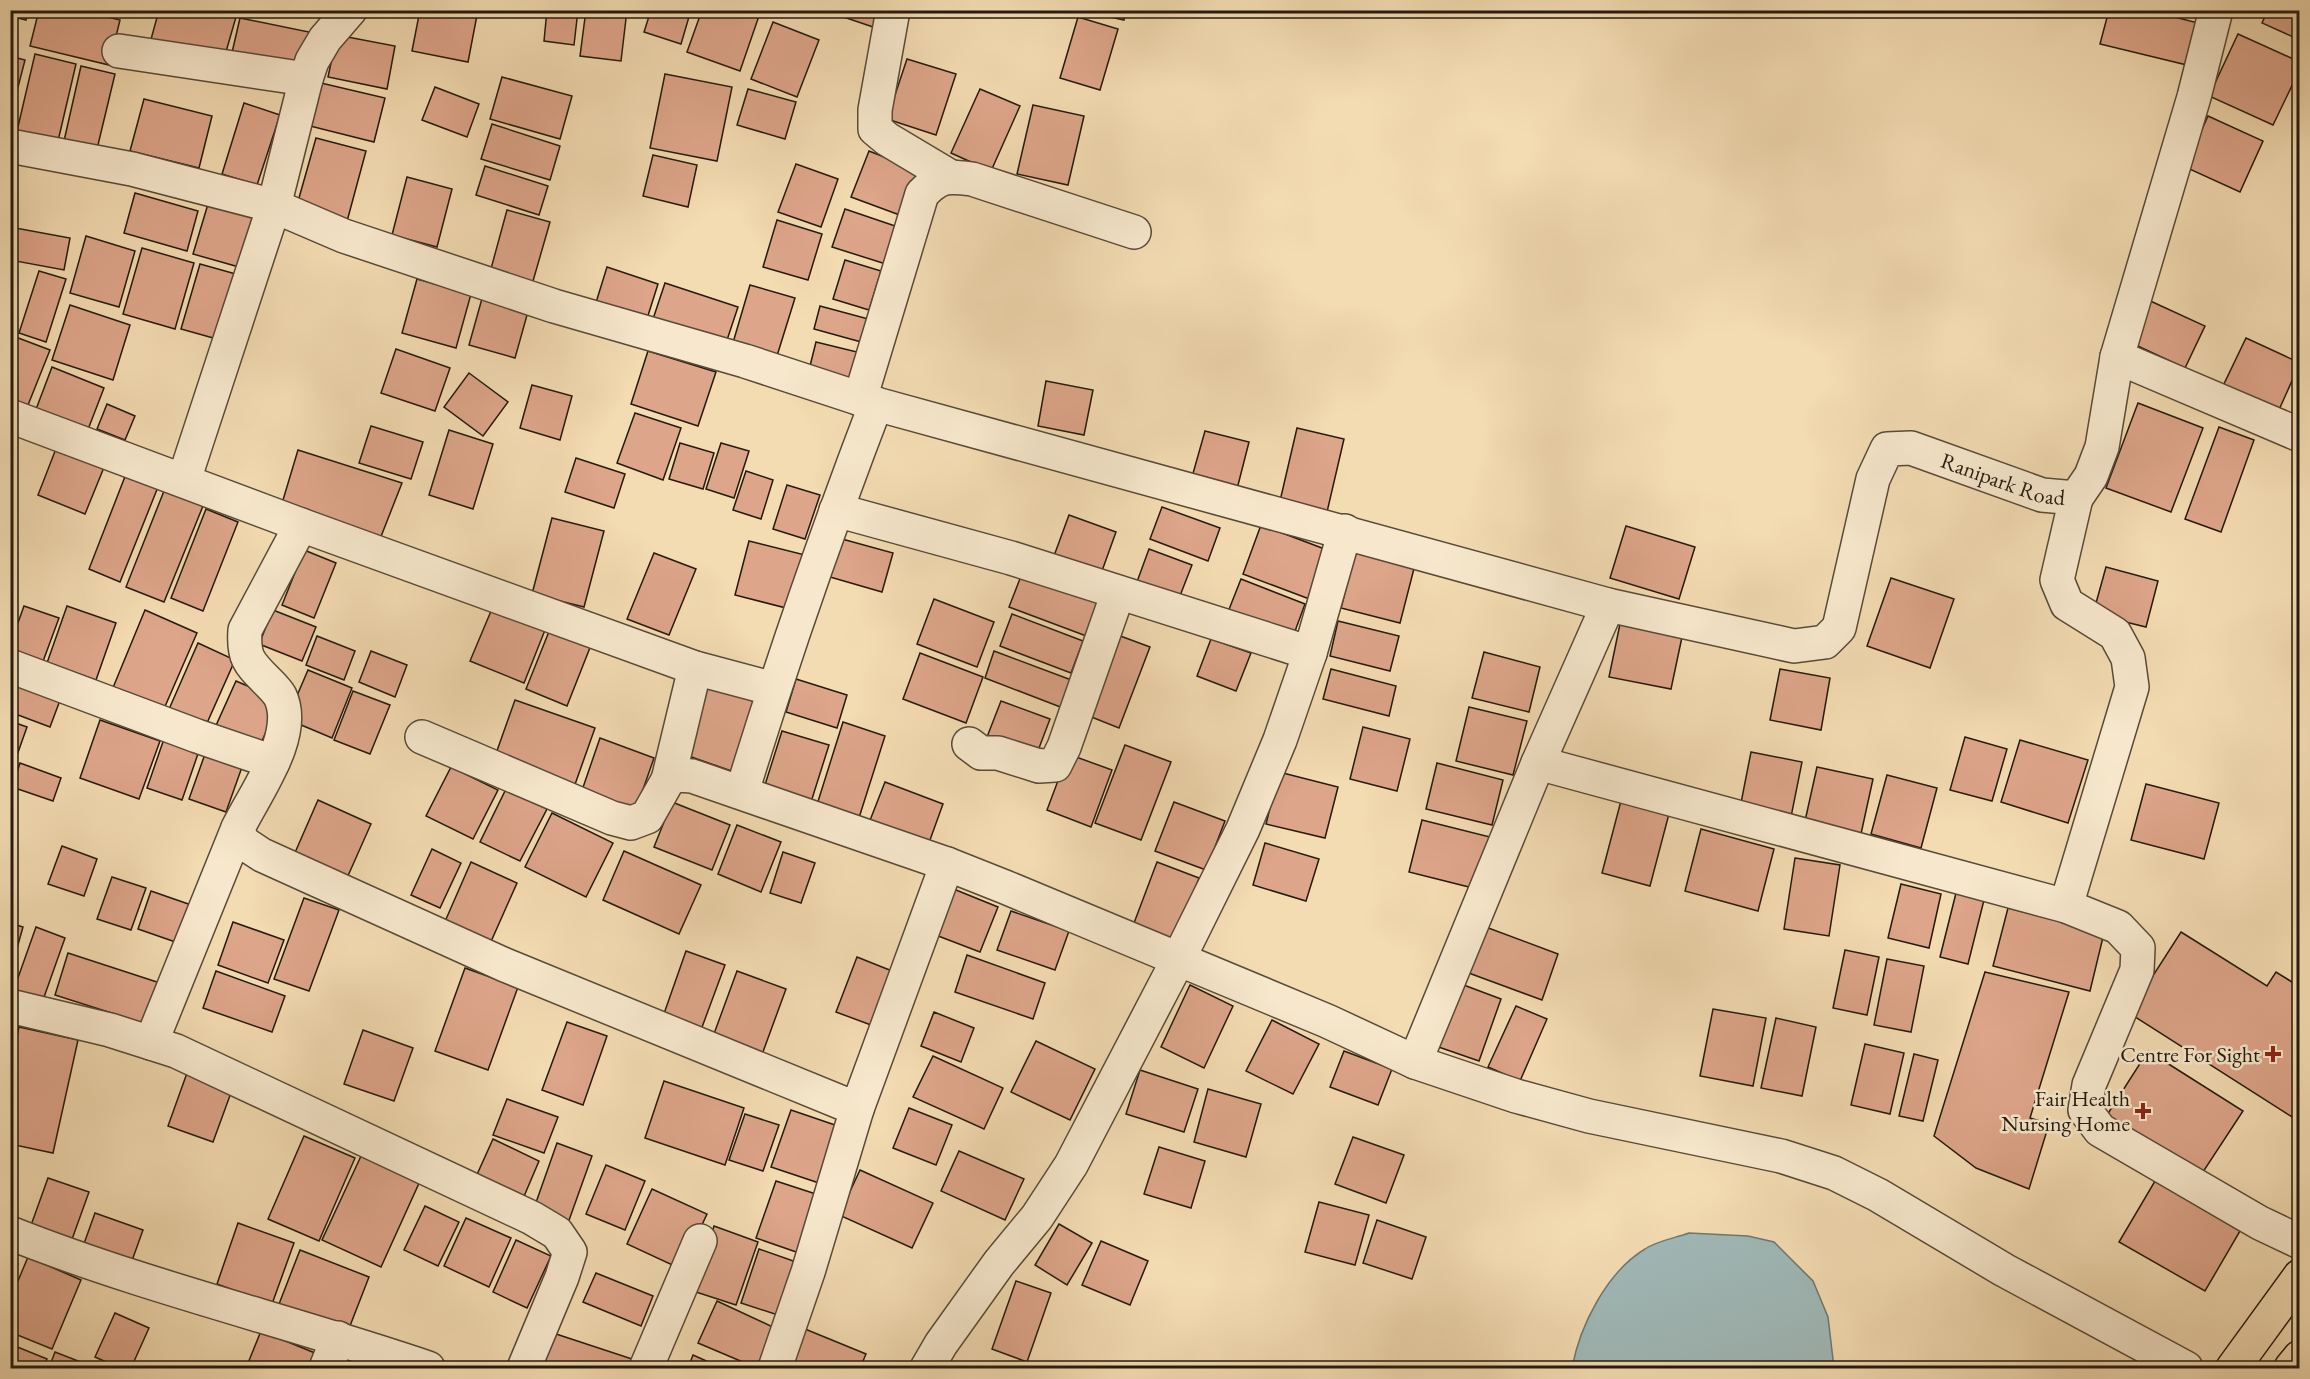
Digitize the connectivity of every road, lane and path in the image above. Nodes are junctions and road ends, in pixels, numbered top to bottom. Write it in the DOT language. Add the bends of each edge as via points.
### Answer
graph roads {
  1 [pos="350,10"];
  2 [pos="892,10"];
  3 [pos="2216,10"];
  4 [pos="119,51"];
  5 [pos="306,79"];
  6 [pos="10,146"];
  7 [pos="949,176"];
  8 [pos="274,206"];
  9 [pos="1134,232"];
  10 [pos="2117,357"];
  11 [pos="868,401"];
  12 [pos="13,425"];
  13 [pos="2300,435"];
  14 [pos="184,480"];
  15 [pos="2076,498"];
  16 [pos="836,510"];
  17 [pos="301,525"];
  18 [pos="1345,531"];
  19 [pos="1118,593"];
  20 [pos="1608,605"];
  21 [pos="1310,653"];
  22 [pos="10,666"];
  23 [pos="695,668"];
  24 [pos="774,689"];
  25 [pos="422,737"];
  26 [pos="969,744"];
  27 [pos="273,762"];
  28 [pos="1538,763"];
  29 [pos="668,780"];
  30 [pos="742,792"];
  31 [pos="238,828"];
  32 [pos="946,864"];
  33 [pos="2066,906"];
  34 [pos="1179,958"];
  35 [pos="10,1006"];
  36 [pos="151,1043"];
  37 [pos="1415,1062"];
  38 [pos="857,1109"];
  39 [pos="10,1233"];
  40 [pos="700,1241"];
  41 [pos="2300,1242"];
  42 [pos="2300,1276"];
  43 [pos="338,1338"];
  44 [pos="2300,1357"];
  45 [pos="326,1368"];
  46 [pos="428,1368"];
  47 [pos="524,1368"];
  48 [pos="646,1368"];
  49 [pos="774,1368"];
  50 [pos="927,1368"];
  51 [pos="2186,1368"];
  52 [pos="2233,1368"];
  53 [pos="2291,1368"];
  1 -- 5 [label="street" via="325,39"];
  2 -- 7 [label="street" via="875,129"];
  3 -- 10 [label="street, Ranipark Road"];
  4 -- 5 [label="street"];
  5 -- 8 [label="street"];
  6 -- 8 [label="street" via="132,170"];
  7 -- 9 [label="street" via="972,179"];
  7 -- 11 [label="street" via="934,182 922,194"];
  8 -- 11 [label="street" via="344,236 543,302"];
  8 -- 14 [label="street"];
  10 -- 13 [label="street"];
  10 -- 15 [label="street, Ranipark Road" via="2102,447 2091,476"];
  11 -- 16 [label="street"];
  11 -- 18 [label="street"];
  12 -- 14 [label="street"];
  14 -- 17 [label="street"];
  15 -- 20 [label="street, Ranipark Road" via="2042,495 1911,448 1887,449 1874,479 1839,628 1825,642 1794,646"];
  15 -- 33 [label="street" via="2057,580 2067,604 2115,634 2128,658 2132,687"];
  16 -- 19 [label="street" via="1011,558"];
  16 -- 24 [label="street"];
  17 -- 23 [label="street"];
  17 -- 27 [label="street" via="245,630 244,649 251,665 279,694 285,710 285,731"];
  18 -- 20 [label="street"];
  18 -- 21 [label="street"];
  19 -- 21 [label="street"];
  19 -- 26 [label="street" via="1064,747 1054,765 1039,766 998,753 981,753"];
  20 -- 28 [label="street"];
  21 -- 34 [label="street" via="1243,829"];
  22 -- 27 [label="street"];
  23 -- 24 [label="street"];
  23 -- 29 [label="street"];
  24 -- 30 [label="street"];
  25 -- 29 [label="street" via="631,823 647,818"];
  27 -- 31 [label="street"];
  28 -- 33 [label="street"];
  28 -- 37 [label="street"];
  29 -- 30 [label="street" via="678,775 692,776"];
  30 -- 32 [label="street"];
  31 -- 36 [label="street"];
  31 -- 38 [label="street" via="242,842 262,855 505,965"];
  32 -- 34 [label="street"];
  32 -- 38 [label="street"];
  33 -- 41 [label="street" via="2118,927 2138,948 2137,970 2089,1085 2085,1110 2100,1131 2260,1224"];
  34 -- 37 [label="street"];
  34 -- 50 [label="street" via="1071,1165"];
  35 -- 36 [label="street"];
  36 -- 47 [label="street" via="461,1183 557,1233 570,1252"];
  37 -- 51 [label="street" via="1589,1116 1781,1156 1834,1173"];
  38 -- 49 [label="street" via="808,1272"];
  39 -- 43 [label="street" via="97,1266"];
  40 -- 48 [label="street"];
  42 -- 52 [label="highway"];
  43 -- 45 [label="street"];
  43 -- 46 [label="street"];
  44 -- 53 [label="highway"];
}
